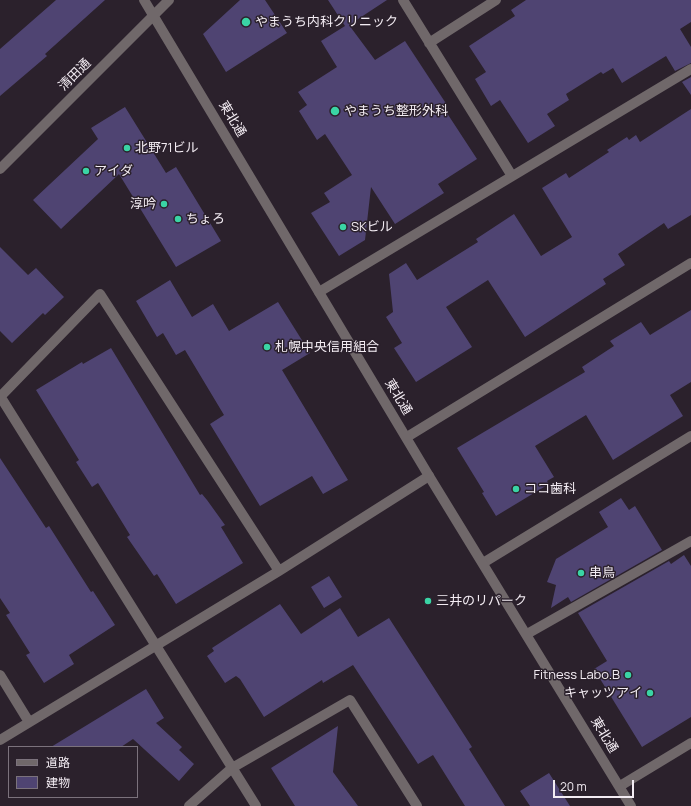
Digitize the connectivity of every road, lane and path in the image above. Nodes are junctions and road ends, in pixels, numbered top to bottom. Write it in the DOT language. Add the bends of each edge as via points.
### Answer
graph roads {
  1 [pos="144,0"];
  2 [pos="169,0"];
  3 [pos="403,0"];
  4 [pos="496,0"];
  5 [pos="153,15"];
  6 [pos="429,43"];
  7 [pos="691,69"];
  8 [pos="0,169"];
  9 [pos="512,176"];
  10 [pos="691,263"];
  11 [pos="319,292"];
  12 [pos="0,397"];
  13 [pos="691,436"];
  14 [pos="407,437"];
  15 [pos="430,476"];
  16 [pos="691,541"];
  17 [pos="483,563"];
  18 [pos="279,571"];
  19 [pos="527,634"];
  20 [pos="156,646"];
  21 [pos="0,675"];
  22 [pos="29,722"];
  23 [pos="0,740"];
  24 [pos="691,743"];
  25 [pos="232,768"];
  26 [pos="620,786"];
  27 [pos="188,806"];
  28 [pos="256,806"];
  29 [pos="417,806"];
  30 [pos="631,806"];
  1 -- 5 [label="street, 東北通"];
  2 -- 5 [label="street, 清田通"];
  3 -- 6 [label="street"];
  4 -- 6 [label="street"];
  5 -- 8 [label="street, 清田通"];
  5 -- 11 [label="street, 東北通"];
  6 -- 9 [label="street"];
  7 -- 9 [label="street"];
  9 -- 11 [label="street"];
  10 -- 14 [label="street"];
  11 -- 14 [label="street, 東北通"];
  12 -- 18 [label="street" via="100,294"];
  12 -- 20 [label="street"];
  13 -- 17 [label="street"];
  14 -- 15 [label="street, 東北通"];
  15 -- 17 [label="street, 東北通"];
  15 -- 18 [label="street"];
  16 -- 19 [label="street"];
  17 -- 19 [label="street, 東北通"];
  18 -- 20 [label="street"];
  19 -- 26 [label="street, 東北通"];
  20 -- 22 [label="street"];
  20 -- 25 [label="street"];
  21 -- 22 [label="street"];
  22 -- 23 [label="street"];
  24 -- 26 [label="street"];
  25 -- 27 [label="street"];
  25 -- 28 [label="street"];
  25 -- 29 [label="street" via="350,700"];
  26 -- 30 [label="street, 東北通"];
}
